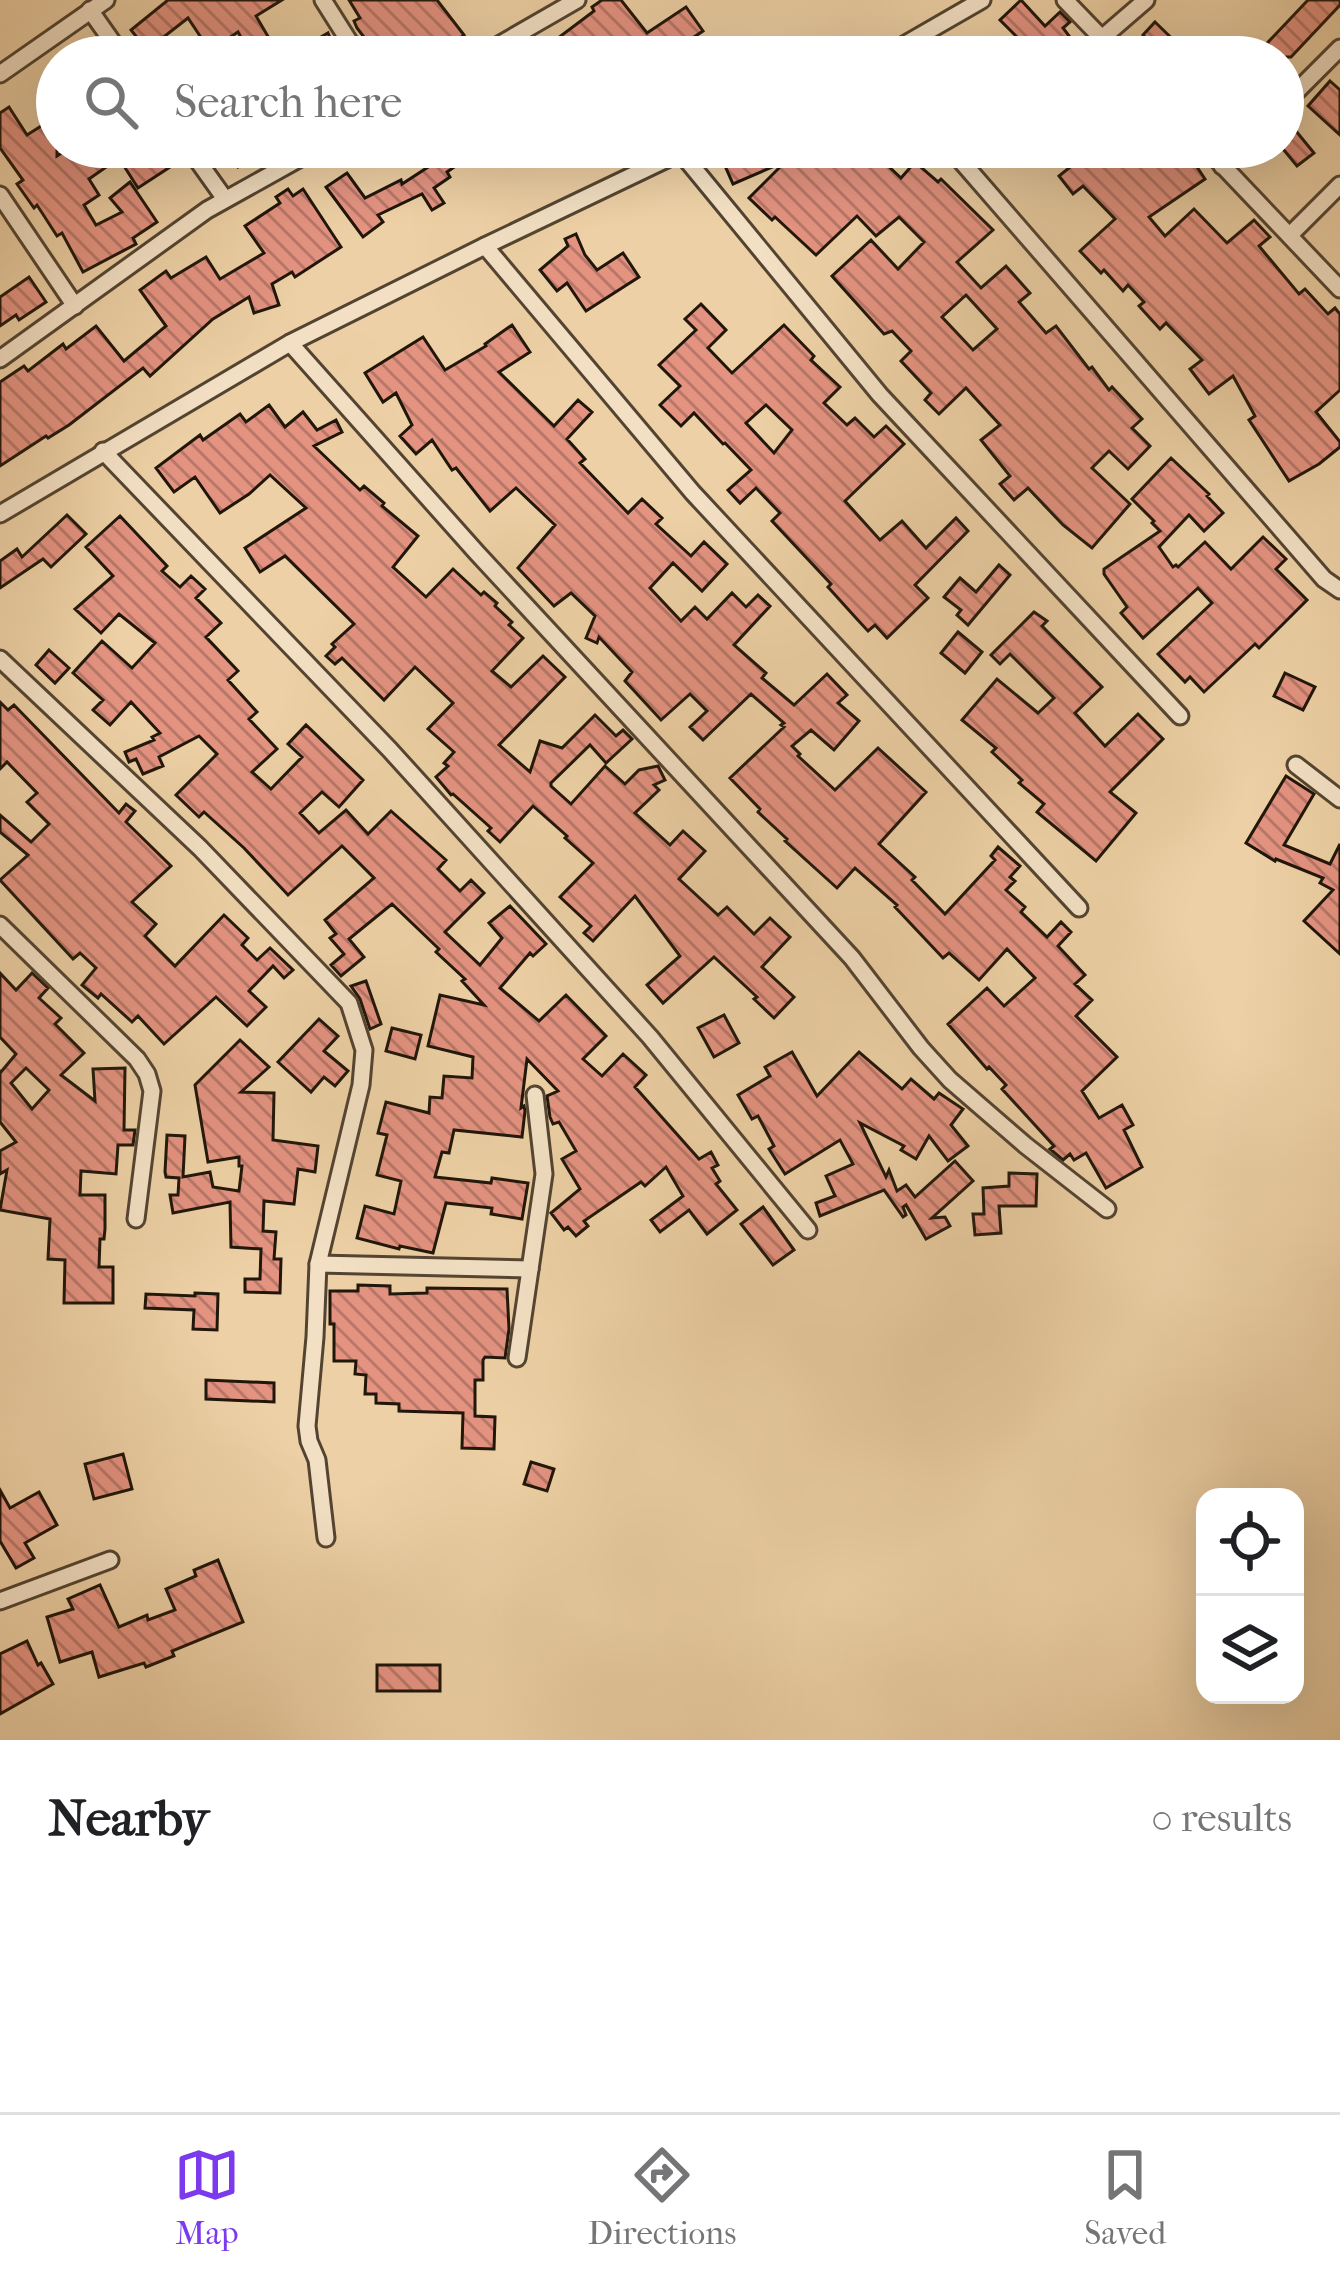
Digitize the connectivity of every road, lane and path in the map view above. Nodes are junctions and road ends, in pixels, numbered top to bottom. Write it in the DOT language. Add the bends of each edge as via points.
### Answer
graph roads {
  1 [pos="106,0"];
  2 [pos="323,0"];
  3 [pos="577,0"];
  4 [pos="982,0"];
  5 [pos="1065,0"];
  6 [pos="1147,0"];
  7 [pos="90,10"];
  8 [pos="53,36"];
  9 [pos="108,36"];
  10 [pos="346,36"];
  11 [pos="514,36"];
  12 [pos="920,36"];
  13 [pos="1100,36"];
  14 [pos="1104,36"];
  15 [pos="36,48"];
  16 [pos="1340,48"];
  17 [pos="0,74"];
  18 [pos="1304,84"];
  19 [pos="203,168"];
  20 [pos="282,168"];
  21 [pos="642,168"];
  22 [pos="698,168"];
  23 [pos="967,168"];
  24 [pos="1224,168"];
  25 [pos="1340,185"];
  26 [pos="0,195"];
  27 [pos="225,199"];
  28 [pos="1290,235"];
  29 [pos="484,246"];
  30 [pos="1340,289"];
  31 [pos="75,306"];
  32 [pos="290,343"];
  33 [pos="0,359"];
  34 [pos="103,451"];
  35 [pos="0,514"];
  36 [pos="1340,590"];
  37 [pos="0,659"];
  38 [pos="1180,716"];
  39 [pos="1295,765"];
  40 [pos="1340,799"];
  41 [pos="1079,908"];
  42 [pos="0,925"];
  43 [pos="535,1095"];
  44 [pos="1107,1209"];
  45 [pos="136,1219"];
  46 [pos="808,1230"];
  47 [pos="318,1264"];
  48 [pos="530,1270"];
  49 [pos="517,1358"];
  50 [pos="326,1538"];
  51 [pos="110,1560"];
  52 [pos="0,1601"];
  1 -- 7 [label="street"];
  2 -- 10 [label="street"];
  3 -- 11 [label="street"];
  4 -- 12 [label="street"];
  5 -- 13 [label="street"];
  6 -- 14 [label="street"];
  7 -- 8 [label="street"];
  7 -- 9 [label="street"];
  15 -- 17 [label="street"];
  16 -- 18 [label="street"];
  19 -- 27 [label="street"];
  20 -- 27 [label="street"];
  21 -- 29 [label="street"];
  22 -- 38 [label="street" via="880,395"];
  23 -- 36 [label="street"];
  24 -- 28 [label="street"];
  25 -- 28 [label="street"];
  26 -- 31 [label="street"];
  27 -- 31 [label="street"];
  28 -- 30 [label="street"];
  29 -- 32 [label="street"];
  29 -- 41 [label="street" via="693,493"];
  31 -- 33 [label="street"];
  32 -- 34 [label="street"];
  32 -- 44 [label="street" via="852,958 950,1080"];
  34 -- 35 [label="street"];
  34 -- 46 [label="street" via="406,767 650,1037"];
  37 -- 47 [label="street" via="349,1003 364,1050 362,1084"];
  39 -- 40 [label="street"];
  42 -- 45 [label="street" via="147,1074 152,1090"];
  43 -- 48 [label="street" via="544,1174"];
  47 -- 48 [label="street"];
  47 -- 50 [label="street" via="307,1426"];
  48 -- 49 [label="street"];
  51 -- 52 [label="street"];
}
